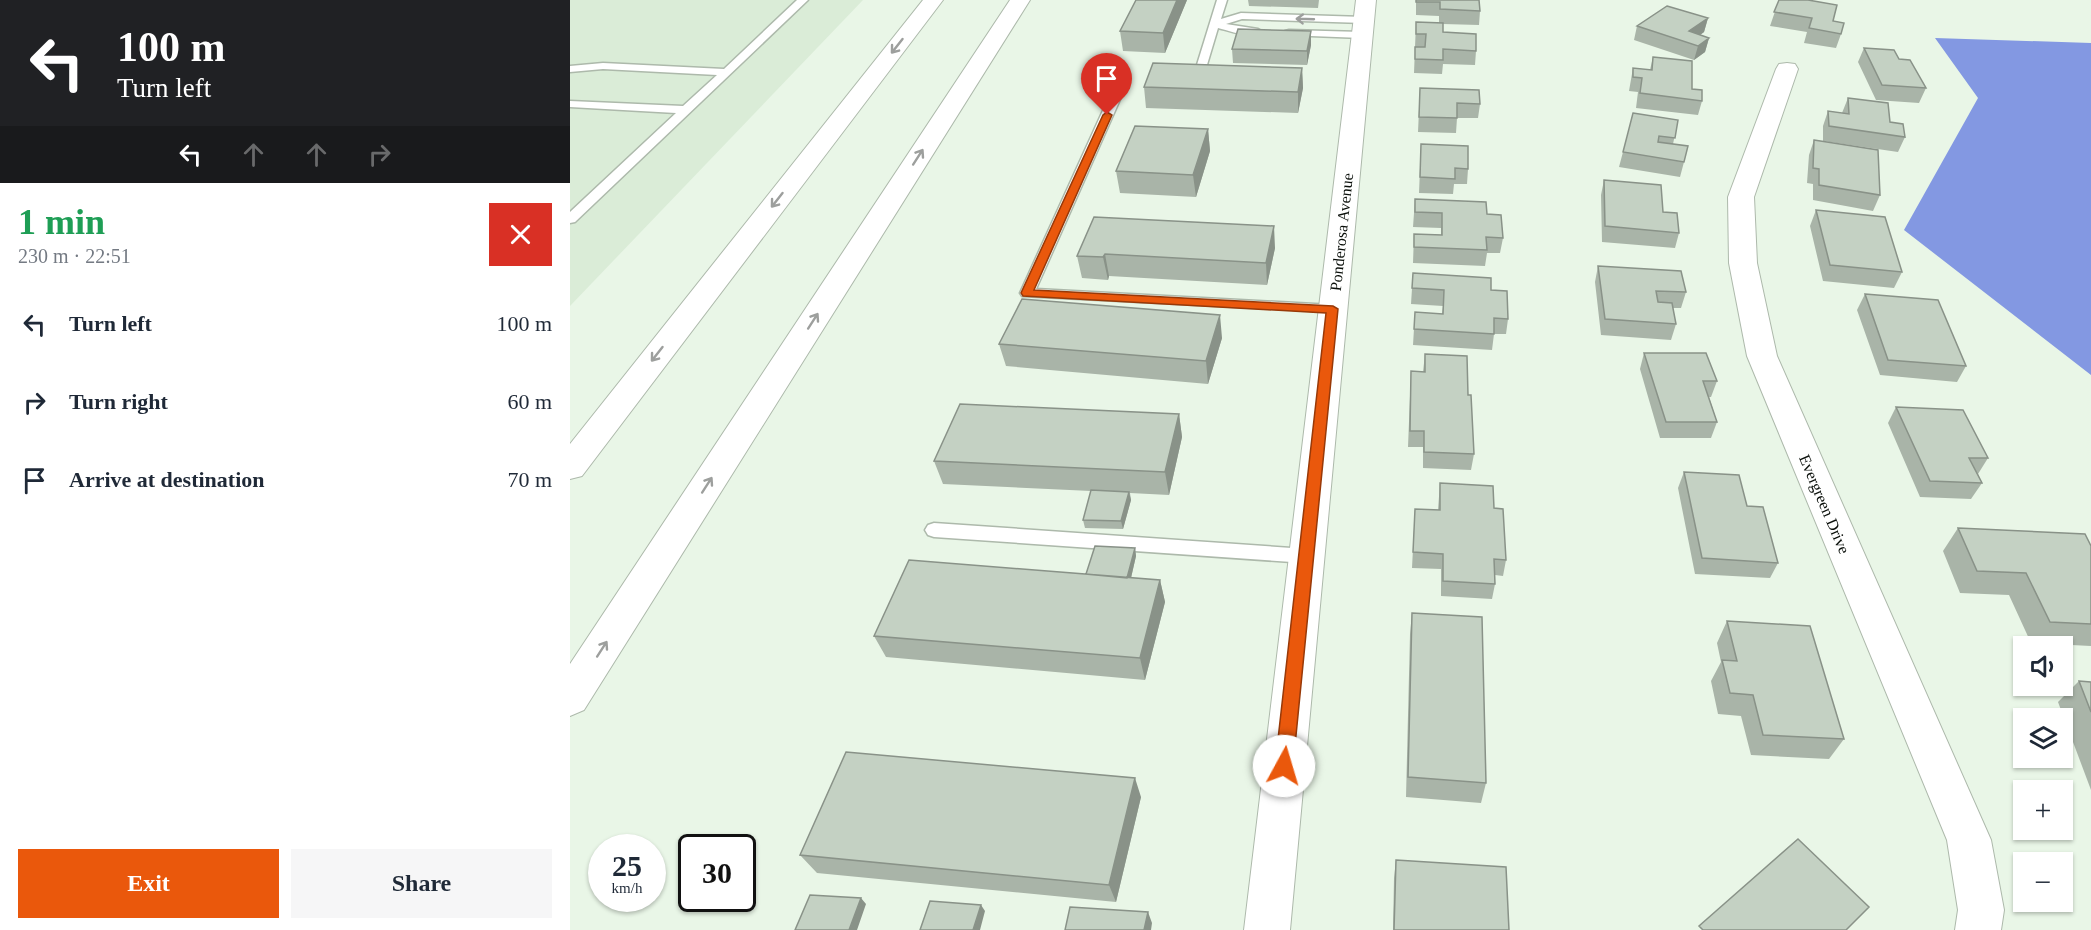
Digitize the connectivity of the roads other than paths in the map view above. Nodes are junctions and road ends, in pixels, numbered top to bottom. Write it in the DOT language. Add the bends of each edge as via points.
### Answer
graph roads {
  1 [pos="803,0"];
  2 [pos="933,0"];
  3 [pos="1020,0"];
  4 [pos="1222,0"];
  5 [pos="1364,19"];
  6 [pos="1215,24"];
  7 [pos="1201,68"];
  8 [pos="570,69"];
  9 [pos="1787,69"];
  10 [pos="726,72"];
  11 [pos="1116,95"];
  12 [pos="570,104"];
  13 [pos="686,110"];
  14 [pos="570,219"];
  15 [pos="1333,309"];
  16 [pos="570,467"];
  17 [pos="934,530"];
  18 [pos="1306,556"];
  19 [pos="570,699"];
  20 [pos="1266,930"];
  21 [pos="1978,930"];
  1 -- 10 [label="lane"];
  2 -- 16 [label="main road, one-way"];
  19 -- 3 [label="main road, one-way"];
  4 -- 6 [label="lane"];
  5 -- 6 [label="lane" via="1241,31"];
  5 -- 15 [label="main road, Ponderosa Avenue"];
  6 -- 7 [label="lane"];
  8 -- 10 [label="lane" via="603,66"];
  9 -- 21 [label="main road, Evergreen Drive" via="1741,196 1743,263 1762,356 1969,840 1981,910"];
  10 -- 13 [label="lane"];
  11 -- 15 [label="lane" via="1027,293"];
  12 -- 13 [label="lane"];
  13 -- 14 [label="lane"];
  15 -- 18 [label="main road, Ponderosa Avenue"];
  17 -- 18 [label="lane"];
  18 -- 20 [label="main road, Ponderosa Avenue"];
}
